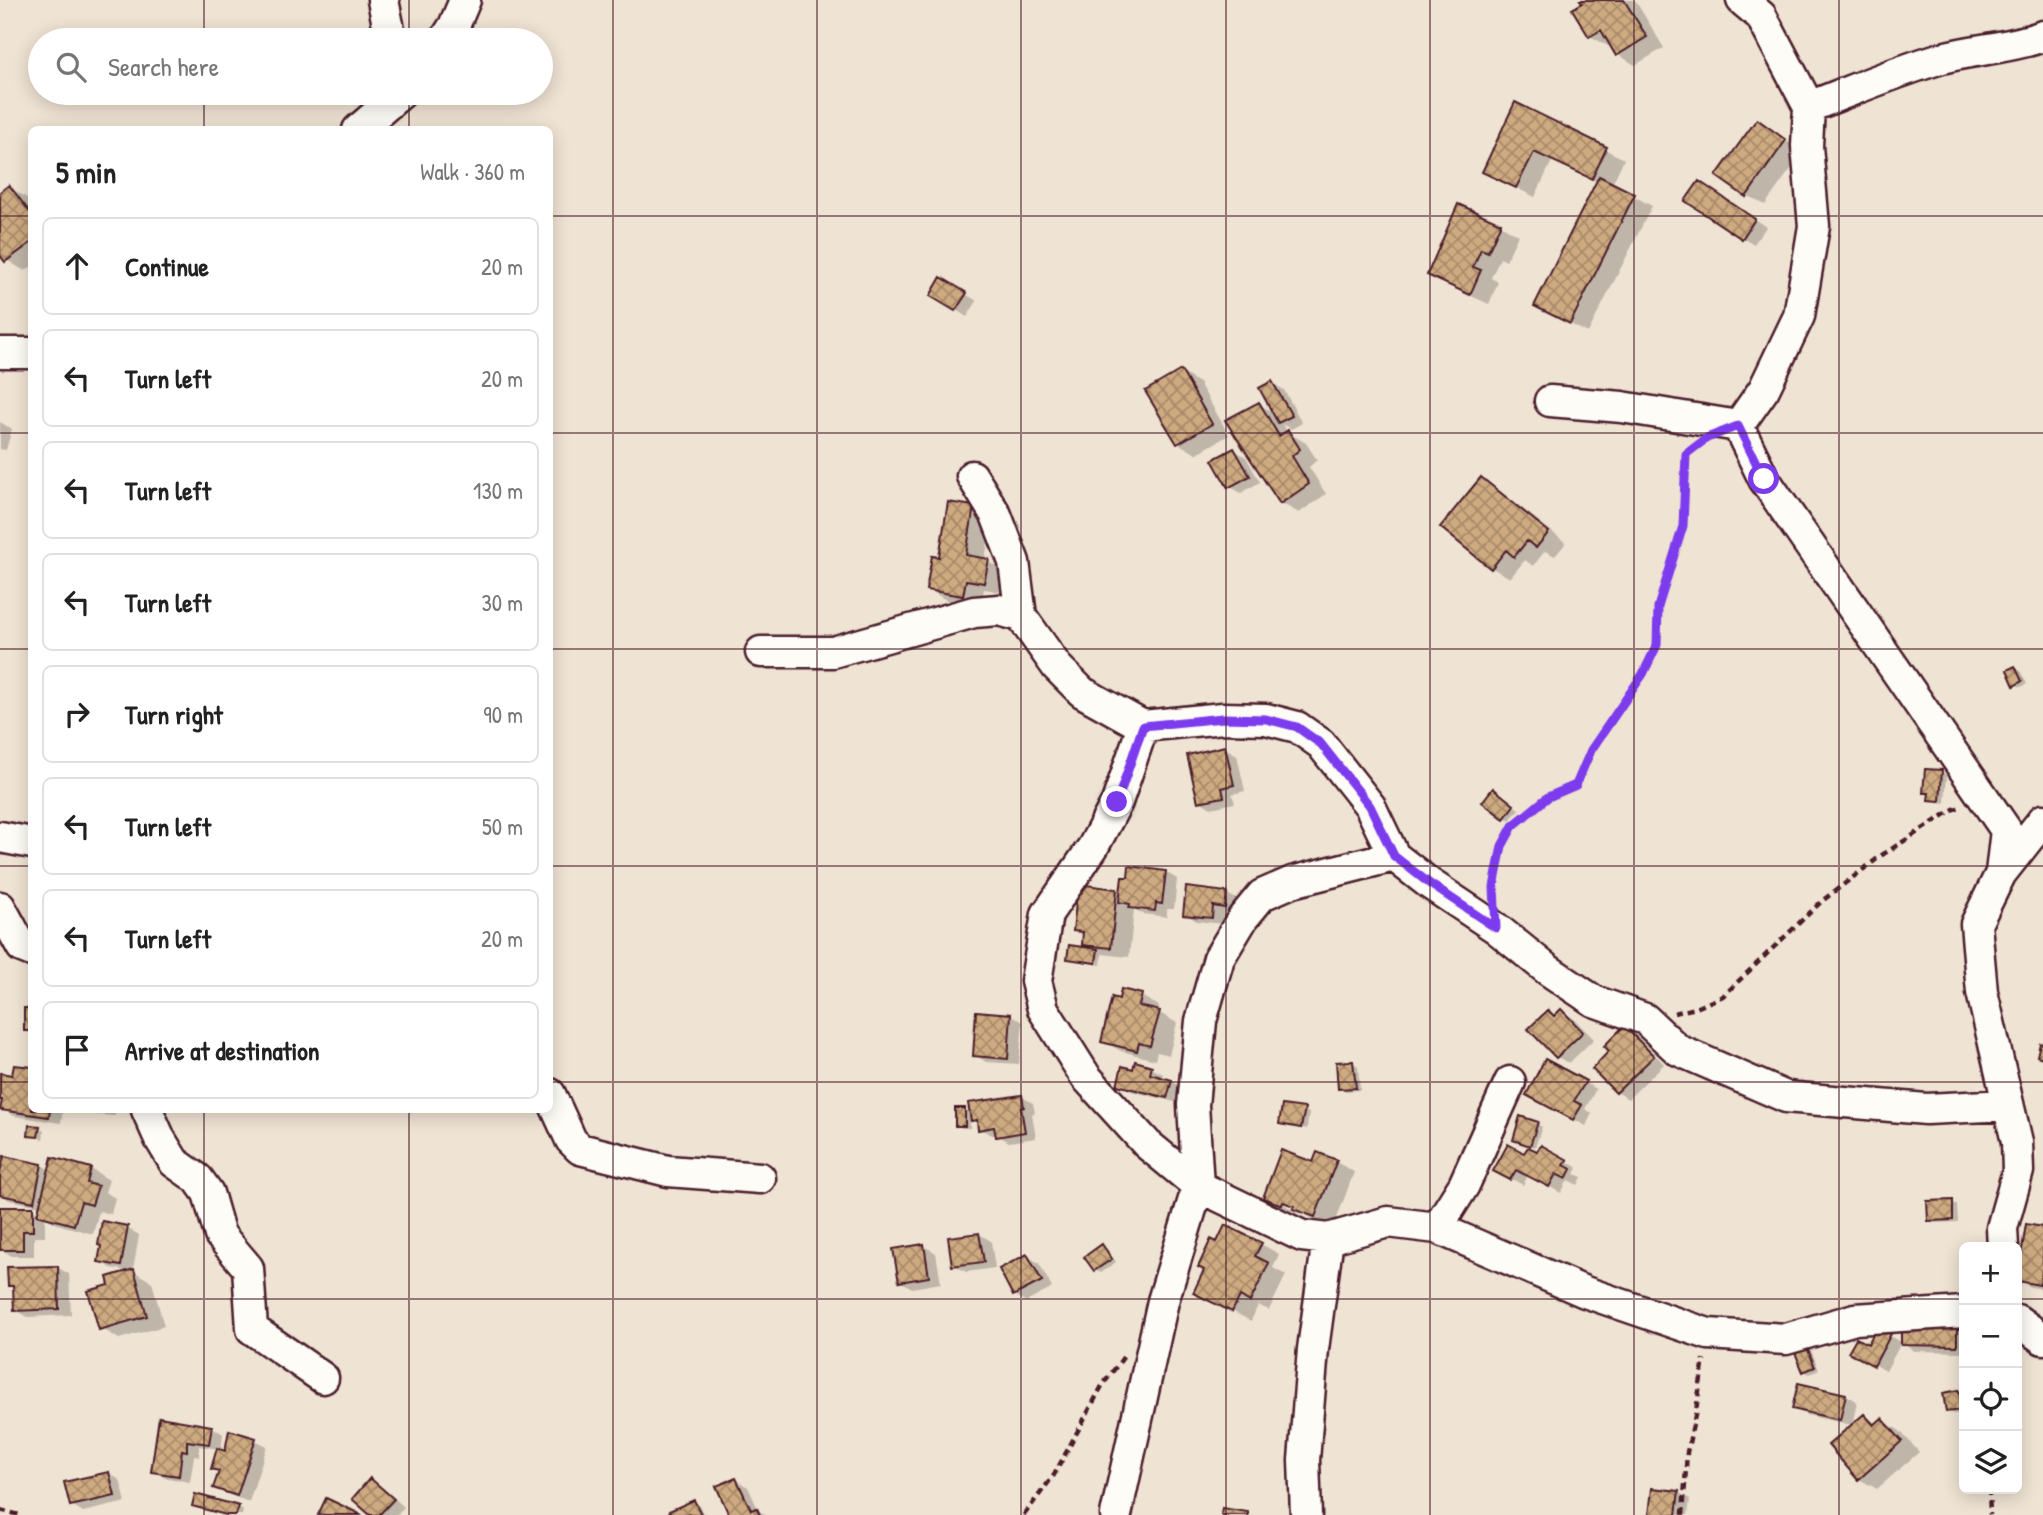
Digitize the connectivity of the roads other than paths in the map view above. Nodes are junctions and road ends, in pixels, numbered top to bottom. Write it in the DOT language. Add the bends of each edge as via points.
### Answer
graph roads {
  1 [pos="383,0"];
  2 [pos="465,0"];
  3 [pos="1760,5"];
  4 [pos="389,28"];
  5 [pos="453,28"];
  6 [pos="2043,36"];
  7 [pos="387,105"];
  8 [pos="1809,107"];
  9 [pos="363,126"];
  10 [pos="0,353"];
  11 [pos="28,353"];
  12 [pos="1550,401"];
  13 [pos="1738,426"];
  14 [pos="972,476"];
  15 [pos="1021,616"];
  16 [pos="761,652"];
  17 [pos="1143,726"];
  18 [pos="2043,820"];
  19 [pos="0,837"];
  20 [pos="28,842"];
  21 [pos="1394,856"];
  22 [pos="2001,873"];
  23 [pos="0,907"];
  24 [pos="28,949"];
  25 [pos="1510,1082"];
  26 [pos="553,1101"];
  27 [pos="2008,1105"];
  28 [pos="148,1113"];
  29 [pos="760,1178"];
  30 [pos="1198,1186"];
  31 [pos="1437,1228"];
  32 [pos="1328,1239"];
  33 [pos="2003,1242"];
  34 [pos="1959,1312"];
  35 [pos="2022,1324"];
  36 [pos="2043,1339"];
  37 [pos="323,1378"];
  38 [pos="1116,1515"];
  39 [pos="1306,1515"];
  1 -- 4 [label="street"];
  2 -- 5 [label="street"];
  3 -- 8 [label="street"];
  6 -- 8 [label="street" via="1945,57"];
  7 -- 9 [label="street"];
  8 -- 13 [label="street" via="1807,146 1814,226 1799,316 1765,389"];
  10 -- 11 [label="street"];
  12 -- 13 [label="street" via="1622,407"];
  13 -- 22 [label="street" via="1764,479 2006,831"];
  14 -- 15 [label="street" via="996,514 1014,562"];
  15 -- 16 [label="street" via="999,610 974,612 833,652"];
  15 -- 17 [label="street" via="1057,667 1082,692"];
  17 -- 21 [label="street" via="1223,718 1266,719 1297,727 1321,744 1370,806"];
  17 -- 30 [label="street" via="1117,802 1047,914 1036,981 1043,1009 1086,1077 1147,1144"];
  18 -- 22 [label="street"];
  19 -- 20 [label="street"];
  21 -- 27 [label="street" via="1594,1001 1645,1019 1678,1050 1786,1097 1926,1109"];
  21 -- 30 [label="street" via="1293,882 1262,895 1219,958 1201,1021 1193,1105"];
  22 -- 27 [label="street" via="1976,924 1982,992"];
  23 -- 24 [label="street" via="22,947"];
  25 -- 31 [label="street" via="1464,1185"];
  26 -- 29 [label="street" via="580,1149 668,1171"];
  27 -- 33 [label="street" via="2018,1171 2002,1228"];
  28 -- 37 [label="street" via="174,1162 198,1179 208,1193 220,1236 248,1268 252,1329"];
  30 -- 32 [label="street" via="1303,1236"];
  30 -- 38 [label="street" via="1163,1301"];
  31 -- 32 [label="street" via="1388,1222"];
  31 -- 34 [label="street" via="1586,1292 1708,1334 1786,1339 1855,1319"];
  32 -- 39 [label="street" via="1305,1446"];
  35 -- 36 [label="street"];
}
